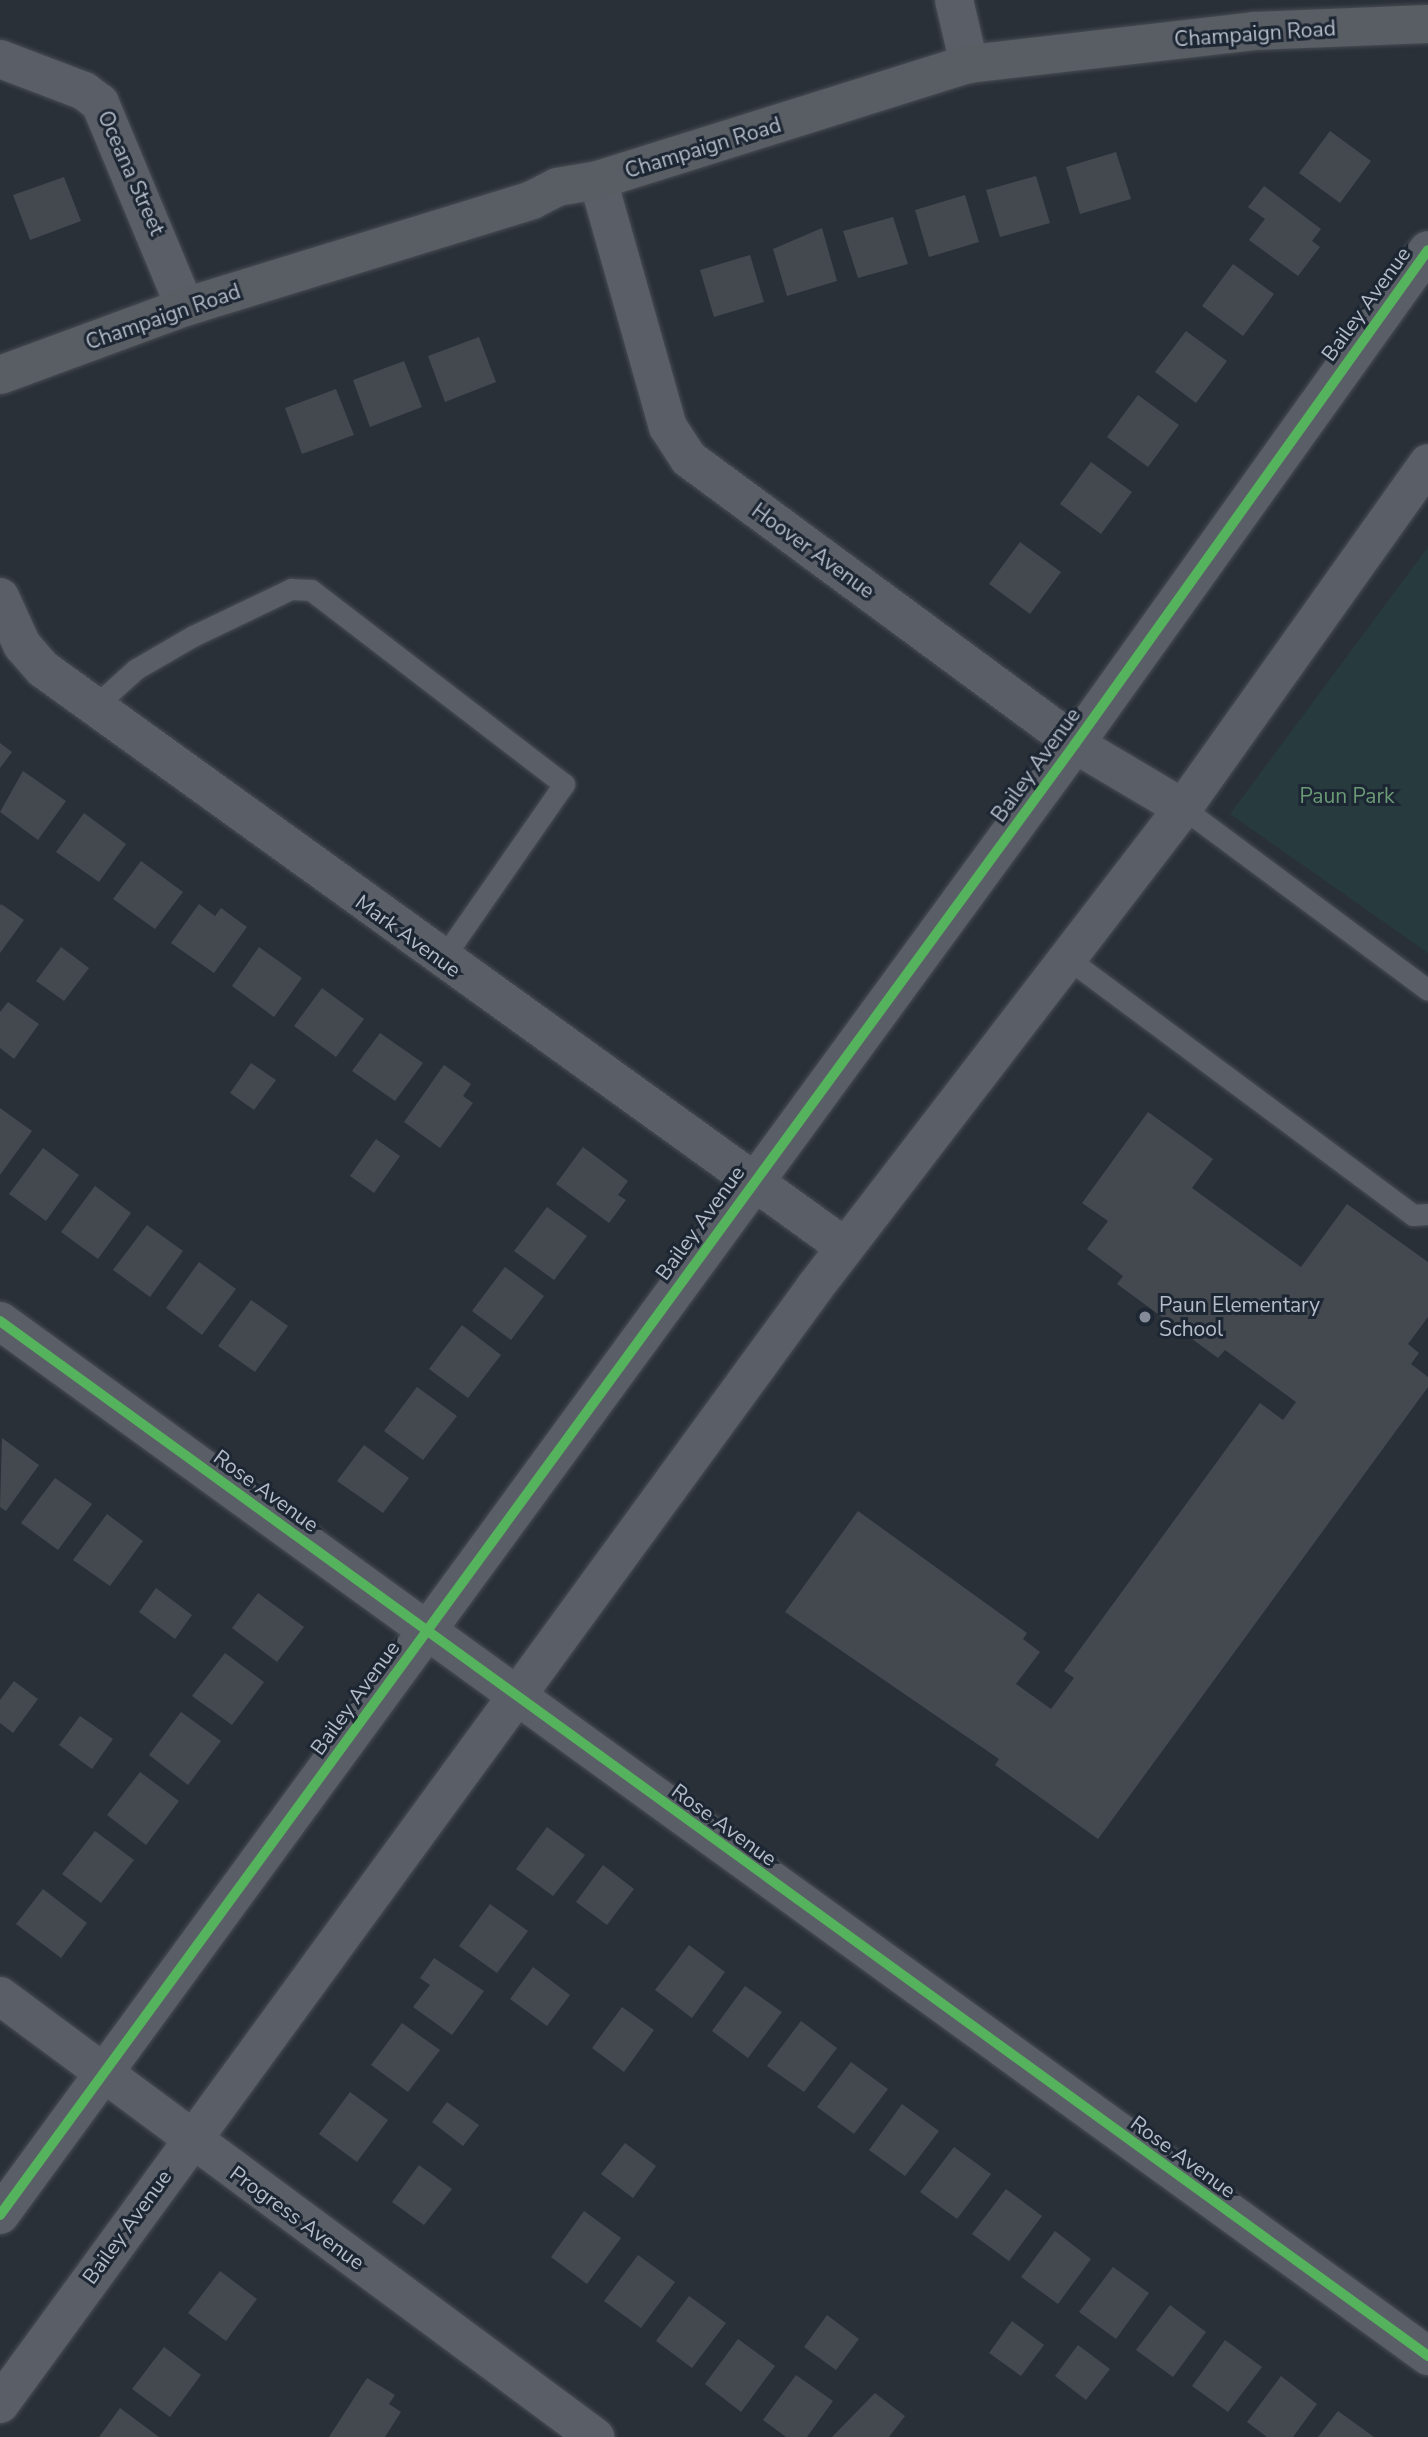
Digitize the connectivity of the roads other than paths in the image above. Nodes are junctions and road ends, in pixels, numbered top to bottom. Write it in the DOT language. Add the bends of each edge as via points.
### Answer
graph roads {
  1 [pos="954,0"];
  2 [pos="1428,24"];
  3 [pos="0,59"];
  4 [pos="969,64"];
  5 [pos="598,180"];
  6 [pos="1428,250"];
  7 [pos="185,307"];
  8 [pos="0,375"];
  9 [pos="1428,463"];
  10 [pos="0,597"];
  11 [pos="95,706"];
  12 [pos="1075,744"];
  13 [pos="1183,808"];
  14 [pos="1067,958"];
  15 [pos="441,961"];
  16 [pos="1428,989"];
  17 [pos="753,1182"];
  18 [pos="1428,1214"];
  19 [pos="845,1247"];
  20 [pos="0,1321"];
  21 [pos="427,1632"];
  22 [pos="516,1697"];
  23 [pos="0,1996"];
  24 [pos="102,2075"];
  25 [pos="190,2140"];
  26 [pos="0,2215"];
  27 [pos="1428,2356"];
  28 [pos="0,2404"];
  29 [pos="596,2437"];
  1 -- 4 [label="street"];
  2 -- 4 [label="street, Champaign Road" via="1254,31"];
  3 -- 7 [label="street, Oceana Street" via="84,91 100,103"];
  4 -- 5 [label="street, Champaign Road"];
  5 -- 7 [label="street, Champaign Road" via="557,187 532,200"];
  5 -- 12 [label="street, Hoover Avenue" via="668,427 689,459"];
  6 -- 12 [label="street, Bailey Avenue"];
  7 -- 8 [label="street, Champaign Road"];
  9 -- 13 [label="street, Bailey Avenue"];
  10 -- 11 [label="street, Mark Avenue" via="36,661"];
  11 -- 15 [label="street, Mark Avenue"];
  11 -- 15 [label="lane" via="136,669 193,636 291,589 311,590 564,784"];
  12 -- 13 [label="street, Hoover Avenue"];
  12 -- 17 [label="street, Bailey Avenue"];
  13 -- 14 [label="street, Bailey Avenue"];
  13 -- 16 [label="lane"];
  14 -- 18 [label="lane" via="1413,1215"];
  14 -- 19 [label="street, Bailey Avenue"];
  15 -- 17 [label="street, Mark Avenue"];
  17 -- 19 [label="street, Mark Avenue"];
  17 -- 21 [label="street, Bailey Avenue"];
  19 -- 22 [label="street, Bailey Avenue"];
  20 -- 21 [label="street, Rose Avenue"];
  21 -- 22 [label="street, Rose Avenue"];
  21 -- 24 [label="street, Bailey Avenue"];
  22 -- 25 [label="street, Bailey Avenue"];
  22 -- 27 [label="street, Rose Avenue"];
  23 -- 24 [label="street, Progress Avenue"];
  24 -- 25 [label="street, Progress Avenue"];
  24 -- 26 [label="street, Bailey Avenue"];
  25 -- 28 [label="street, Bailey Avenue"];
  25 -- 29 [label="street, Progress Avenue"];
}
